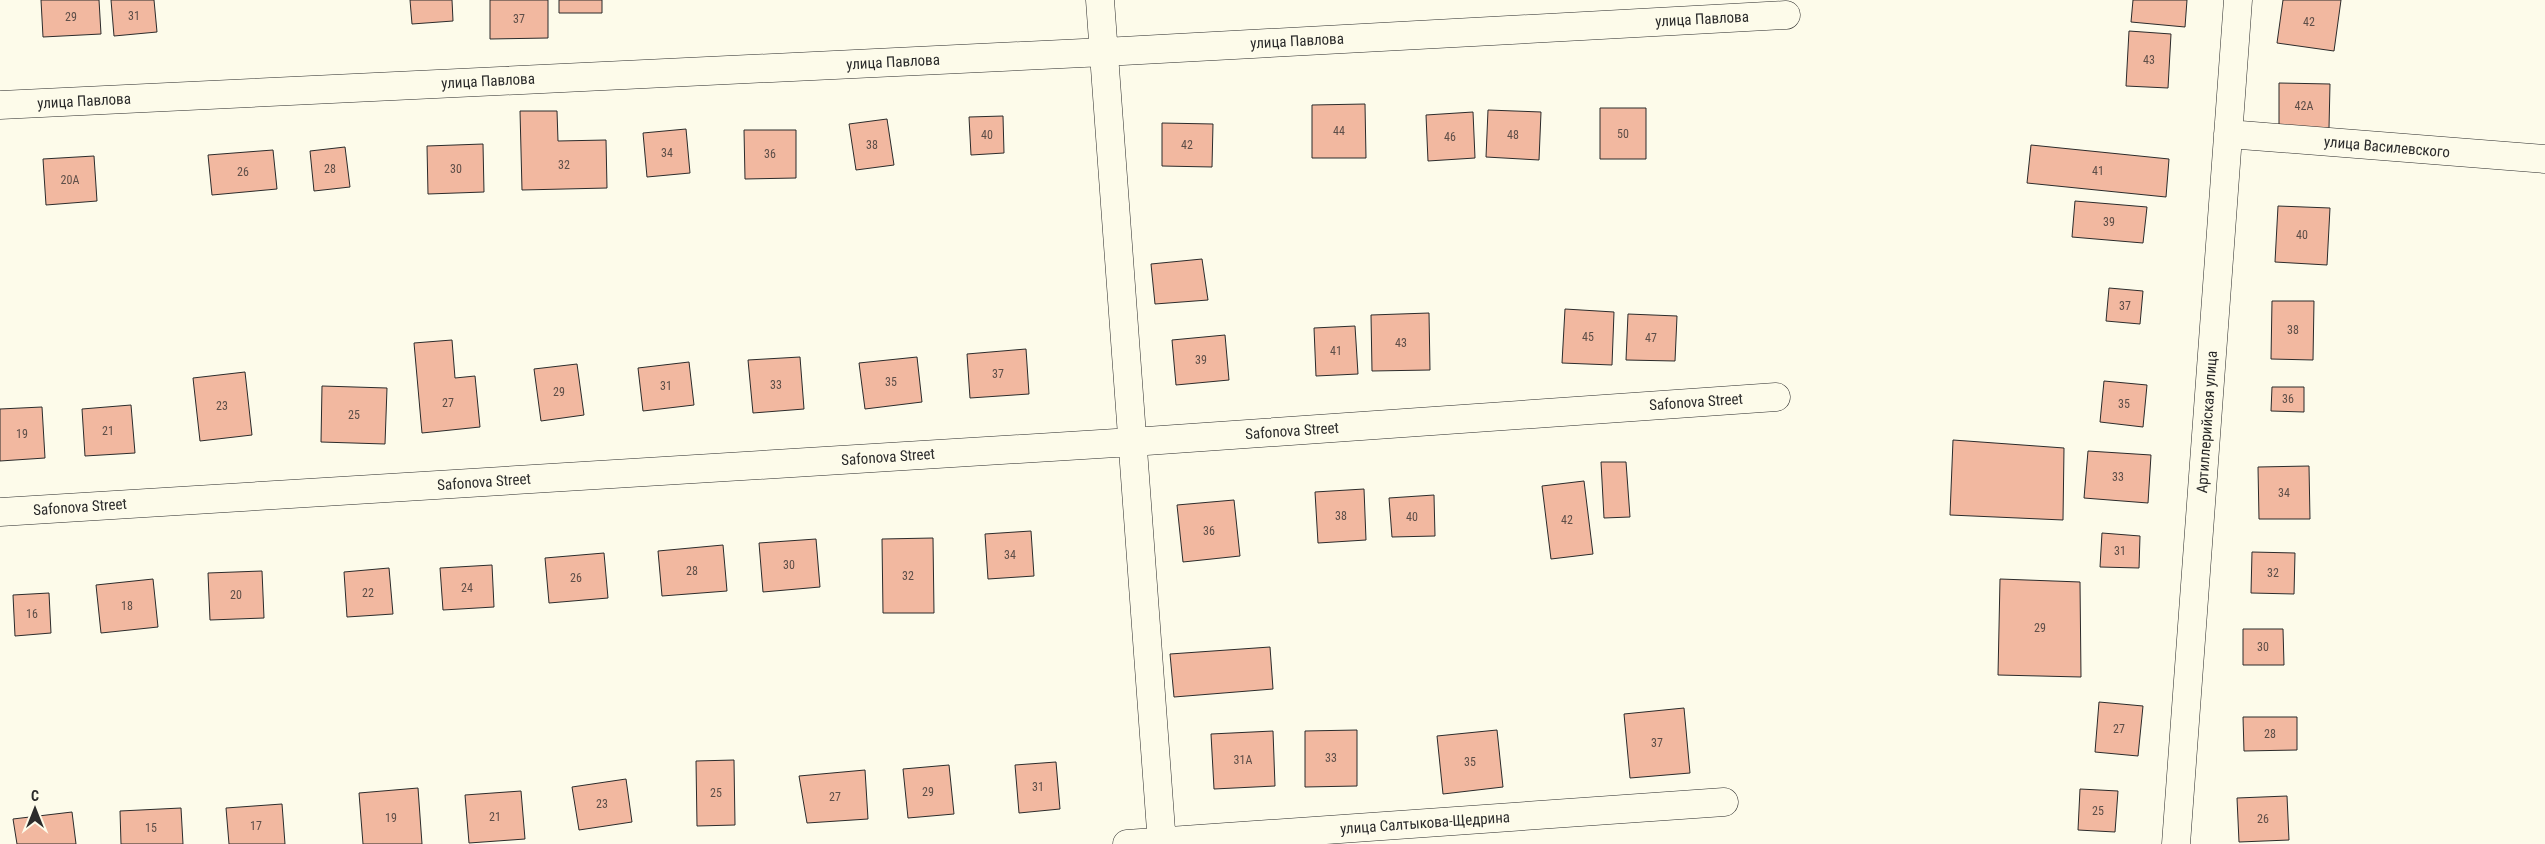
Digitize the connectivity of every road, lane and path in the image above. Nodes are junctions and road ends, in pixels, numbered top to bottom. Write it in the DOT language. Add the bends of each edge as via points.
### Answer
graph roads {
  1 [pos="1100,0"];
  2 [pos="2238,0"];
  3 [pos="1786,15"];
  4 [pos="1104,52"];
  5 [pos="0,105"];
  6 [pos="2228,134"];
  7 [pos="2545,159"];
  8 [pos="1776,397"];
  9 [pos="1132,442"];
  10 [pos="0,512"];
  11 [pos="1724,802"];
  12 [pos="1162,843"];
  13 [pos="1127,844"];
  14 [pos="2176,844"];
  1 -- 4 [label="street"];
  2 -- 6 [label="street, Артиллерийская улица"];
  3 -- 4 [label="street, улица Павлова"];
  4 -- 5 [label="street, улица Павлова"];
  4 -- 9 [label="street"];
  6 -- 7 [label="street, улица Василевского"];
  6 -- 14 [label="street, Артиллерийская улица"];
  8 -- 9 [label="street, Safonova Street"];
  9 -- 10 [label="street, Safonova Street"];
  9 -- 12 [label="street"];
  11 -- 12 [label="street, улица Салтыкова-Щедрина"];
  12 -- 13 [label="street, улица Салтыкова-Щедрина"];
}
